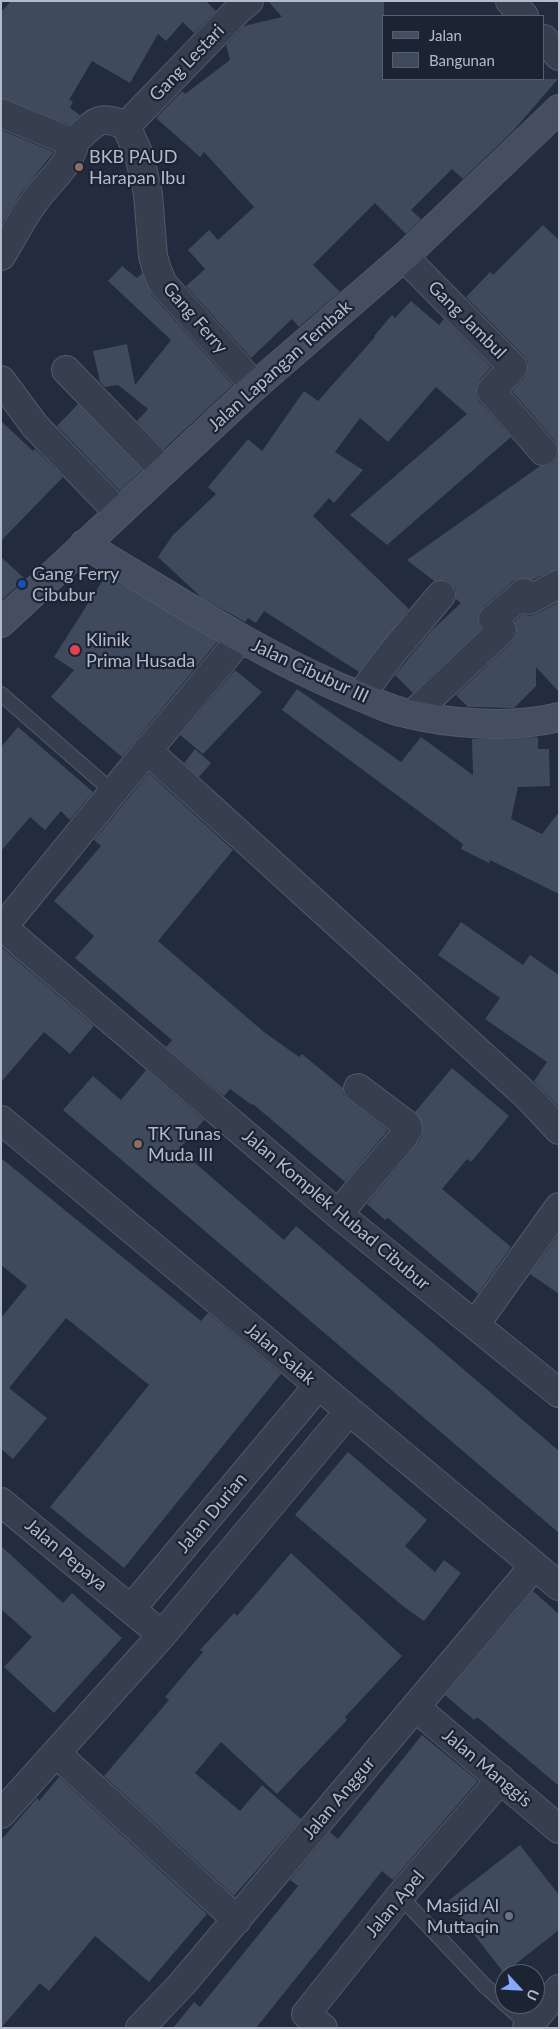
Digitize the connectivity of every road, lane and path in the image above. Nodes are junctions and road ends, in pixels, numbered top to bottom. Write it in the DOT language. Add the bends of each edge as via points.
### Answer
graph roads {
  1 [pos="249,1"];
  2 [pos="510,1"];
  3 [pos="523,15"];
  4 [pos="545,40"];
  5 [pos="559,56"];
  6 [pos="559,109"];
  7 [pos="1,113"];
  8 [pos="126,126"];
  9 [pos="75,141"];
  10 [pos="1,256"];
  11 [pos="404,257"];
  12 [pos="66,370"];
  13 [pos="1,380"];
  14 [pos="255,386"];
  15 [pos="544,451"];
  16 [pos="164,471"];
  17 [pos="118,512"];
  18 [pos="84,544"];
  19 [pos="559,584"];
  20 [pos="441,595"];
  21 [pos="1,623"];
  22 [pos="232,649"];
  23 [pos="1,694"];
  24 [pos="360,696"];
  25 [pos="413,714"];
  26 [pos="559,717"];
  27 [pos="147,750"];
  28 [pos="113,792"];
  29 [pos="2,927"];
  30 [pos="358,1088"];
  31 [pos="1,1120"];
  32 [pos="559,1130"];
  33 [pos="559,1207"];
  34 [pos="338,1214"];
  35 [pos="475,1326"];
  36 [pos="318,1386"];
  37 [pos="559,1393"];
  38 [pos="349,1411"];
  39 [pos="1,1502"];
  40 [pos="534,1566"];
  41 [pos="559,1586"];
  42 [pos="131,1609"];
  43 [pos="162,1635"];
  44 [pos="415,1707"];
  45 [pos="57,1754"];
  46 [pos="501,1779"];
  47 [pos="1,1814"];
  48 [pos="559,1829"];
  49 [pos="400,1896"];
  50 [pos="237,1920"];
  51 [pos="559,1989"];
  52 [pos="495,1995"];
  53 [pos="515,2014"];
  54 [pos="528,2026"];
  55 [pos="140,2028"];
  56 [pos="323,2028"];
  1 -- 8 [label="street, Gang Lestari"];
  2 -- 3 [label="street"];
  4 -- 5 [label="street"];
  6 -- 11 [label="street, Jalan Lapangan Tembak"];
  7 -- 9 [label="street"];
  8 -- 9 [label="street" via="101,119"];
  8 -- 14 [label="street, Gang Ferry" via="139,155 148,194 153,256 163,284"];
  9 -- 10 [label="street" via="69,158 34,202"];
  11 -- 14 [label="street, Jalan Lapangan Tembak"];
  11 -- 15 [label="street, Gang Jambul" via="513,367 491,390"];
  12 -- 16 [label="street"];
  13 -- 17 [label="street" via="35,426"];
  14 -- 16 [label="street, Jalan Lapangan Tembak"];
  16 -- 17 [label="street, Jalan Lapangan Tembak"];
  17 -- 18 [label="street, Jalan Lapangan Tembak"];
  18 -- 21 [label="street, Jalan Lapangan Tembak"];
  18 -- 24 [label="street, Jalan Cibubur III" via="280,660"];
  19 -- 25 [label="street" via="529,600 524,593 493,619 502,630"];
  20 -- 24 [label="street"];
  22 -- 27 [label="street"];
  23 -- 28 [label="lane"];
  24 -- 25 [label="street, Jalan Cibubur III"];
  25 -- 26 [label="street, Jalan Cibubur III" via="496,724"];
  27 -- 28 [label="street"];
  27 -- 32 [label="street" via="521,1091"];
  28 -- 29 [label="street"];
  29 -- 34 [label="street, Jalan Komplek Hubad Cibubur"];
  30 -- 34 [label="street" via="407,1125 408,1130"];
  31 -- 36 [label="street, Jalan Salak"];
  33 -- 35 [label="street"];
  34 -- 35 [label="street, Jalan Komplek Hubad Cibubur"];
  35 -- 37 [label="street, Jalan Komplek Hubad Cibubur"];
  36 -- 38 [label="street, Jalan Salak"];
  36 -- 42 [label="street, Jalan Durian"];
  38 -- 40 [label="street, Jalan Salak"];
  38 -- 43 [label="street"];
  39 -- 42 [label="street, Jalan Pepaya"];
  40 -- 41 [label="street, Jalan Salak"];
  40 -- 44 [label="street, Jalan Anggur"];
  42 -- 43 [label="street"];
  43 -- 45 [label="street"];
  44 -- 46 [label="street, Jalan Manggis"];
  44 -- 50 [label="street, Jalan Anggur"];
  45 -- 47 [label="street"];
  45 -- 50 [label="street"];
  46 -- 48 [label="street, Jalan Manggis"];
  46 -- 49 [label="street, Jalan Apel"];
  49 -- 52 [label="lane"];
  49 -- 56 [label="street, Jalan Apel" via="306,2014"];
  50 -- 55 [label="street, Jalan Anggur"];
  51 -- 54 [label="street"];
  53 -- 54 [label="lane"];
}
